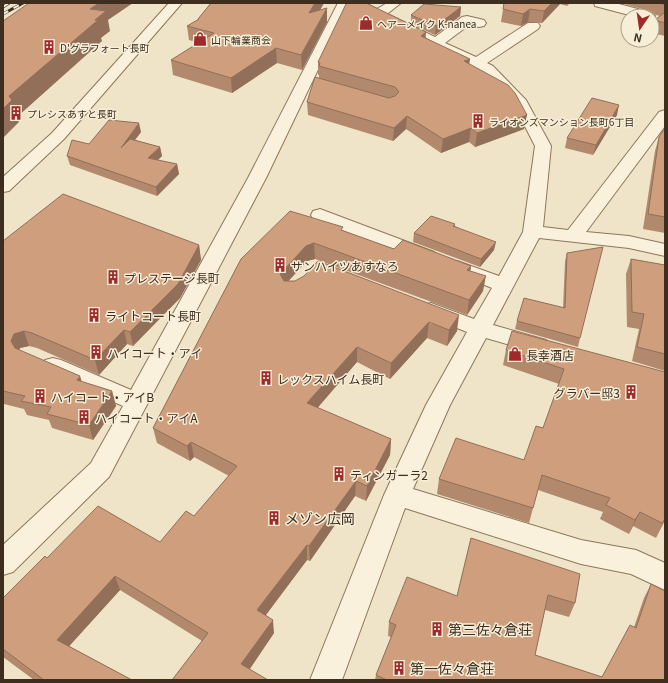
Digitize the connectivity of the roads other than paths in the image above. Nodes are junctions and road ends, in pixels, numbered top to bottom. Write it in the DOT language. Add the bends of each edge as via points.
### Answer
graph roads {
  1 [pos="176,3"];
  2 [pos="344,3"];
  3 [pos="354,3"];
  4 [pos="600,3"];
  5 [pos="620,8"];
  6 [pos="387,9"];
  7 [pos="479,23"];
  8 [pos="533,26"];
  9 [pos="436,43"];
  10 [pos="477,64"];
  11 [pos="665,115"];
  12 [pos="3,187"];
  13 [pos="320,215"];
  14 [pos="533,232"];
  15 [pos="572,237"];
  16 [pos="665,250"];
  17 [pos="504,285"];
  18 [pos="412,303"];
  19 [pos="480,329"];
  20 [pos="560,351"];
  21 [pos="36,358"];
  22 [pos="137,402"];
  23 [pos="397,495"];
  24 [pos="3,563"];
  25 [pos="665,577"];
  26 [pos="330,678"];
  1 -- 12 [label="street" via="58,136"];
  2 -- 22 [label="street" via="313,83 257,178"];
  3 -- 6 [label="street"];
  4 -- 5 [label="street"];
  6 -- 9 [label="street"];
  7 -- 9 [label="street" via="467,20"];
  8 -- 10 [label="street"];
  9 -- 10 [label="street"];
  10 -- 14 [label="street" via="488,69 520,103 543,146"];
  11 -- 15 [label="street"];
  13 -- 17 [label="street"];
  14 -- 15 [label="street"];
  14 -- 17 [label="street"];
  15 -- 16 [label="street" via="629,242"];
  17 -- 19 [label="street"];
  18 -- 19 [label="street"];
  19 -- 20 [label="street"];
  19 -- 23 [label="street" via="438,405"];
  21 -- 22 [label="street"];
  22 -- 24 [label="street" via="100,470"];
  23 -- 25 [label="street" via="581,552 636,562"];
  23 -- 26 [label="street"];
}
